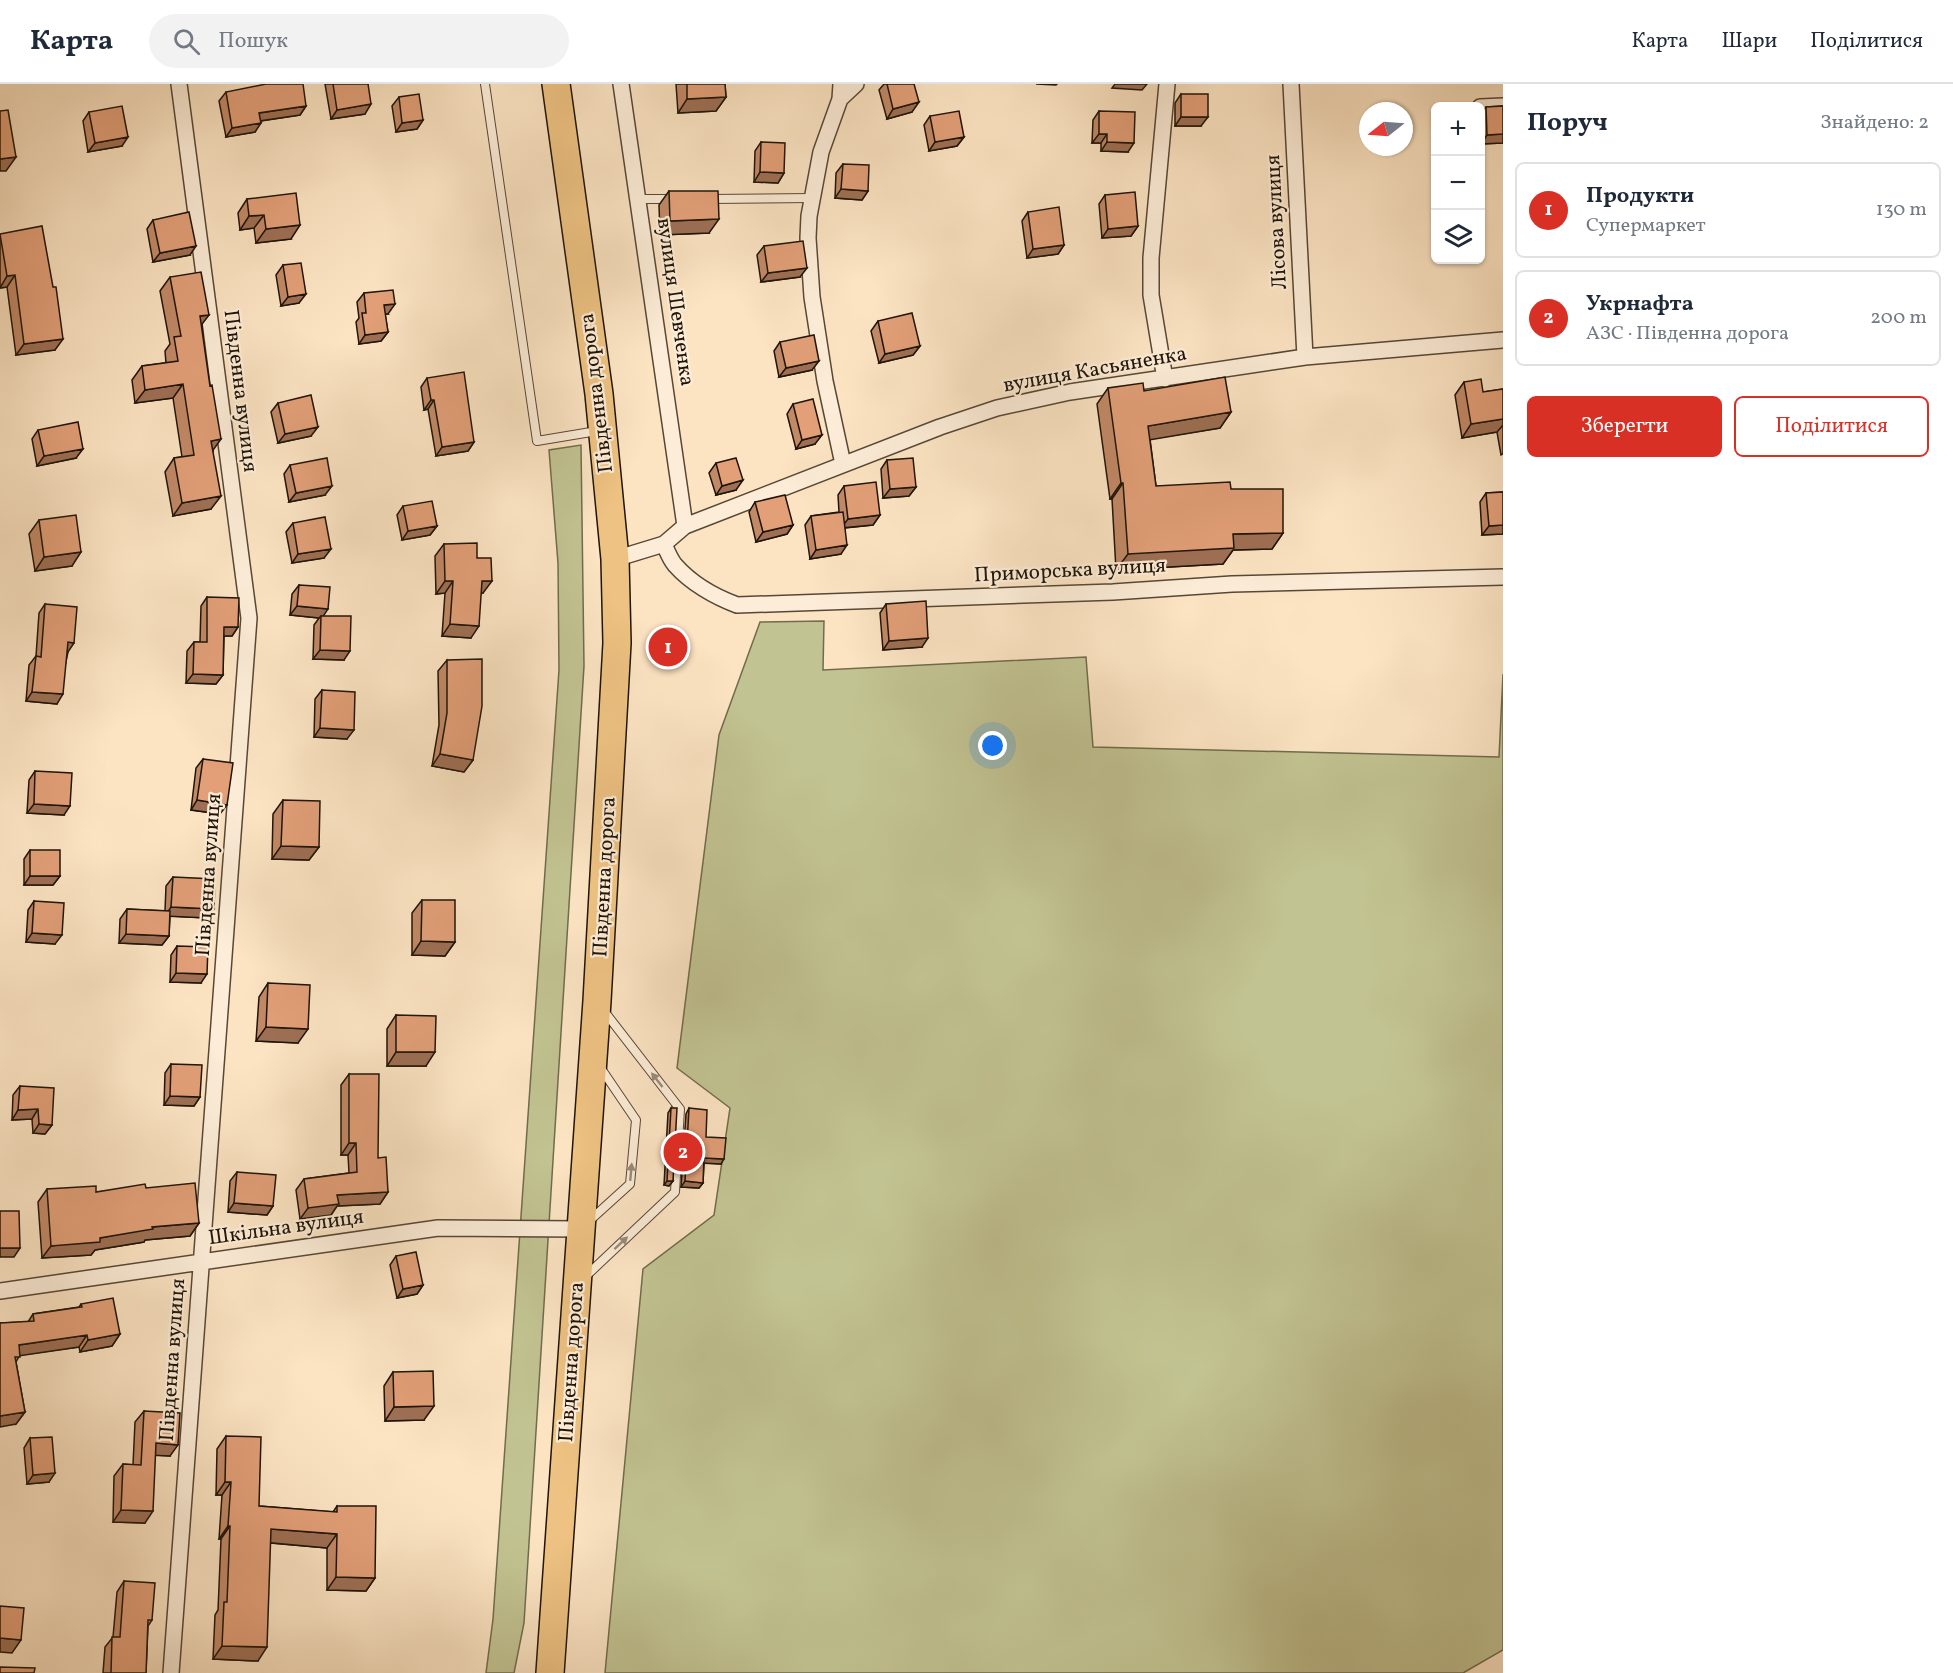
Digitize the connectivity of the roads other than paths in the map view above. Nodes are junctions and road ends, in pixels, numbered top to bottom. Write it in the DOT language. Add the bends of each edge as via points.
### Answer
graph roads {
  1 [pos="179,84"];
  2 [pos="485,84"];
  3 [pos="556,84"];
  4 [pos="621,84"];
  5 [pos="856,84"];
  6 [pos="1167,84"];
  7 [pos="1291,84"];
  8 [pos="840,92"];
  9 [pos="1503,106"];
  10 [pos="1485,107"];
  11 [pos="812,198"];
  12 [pos="639,199"];
  13 [pos="685,199"];
  14 [pos="697,199"];
  15 [pos="1503,340"];
  16 [pos="1305,357"];
  17 [pos="1165,379"];
  18 [pos="603,430"];
  19 [pos="843,464"];
  20 [pos="685,526"];
  21 [pos="663,544"];
  22 [pos="615,559"];
  23 [pos="1503,577"];
  24 [pos="597,1001"];
  25 [pos="593,1057"];
  26 [pos="580,1229"];
  27 [pos="201,1262"];
  28 [pos="578,1283"];
  29 [pos="0,1291"];
  30 [pos="553,1629"];
  31 [pos="171,1673"];
  32 [pos="538,1673"];
  33 [pos="550,1673"];
  1 -- 27 [label="street, Південна вулиця" via="249,618"];
  2 -- 18 [label="lane" via="537,441"];
  3 -- 18 [label="highway, Південна дорога"];
  4 -- 12 [label="street, вулиця Шевченка"];
  5 -- 8 [label="street"];
  6 -- 17 [label="street" via="1151,258 1151,295"];
  7 -- 16 [label="street, Лісова вулиця"];
  8 -- 11 [label="street" via="821,152"];
  9 -- 10 [label="street"];
  11 -- 14 [label="lane"];
  11 -- 19 [label="street" via="808,238 812,297"];
  12 -- 13 [label="lane"];
  12 -- 20 [label="street, вулиця Шевченка"];
  15 -- 16 [label="street, вулиця Касьяненка"];
  16 -- 17 [label="street, вулиця Касьяненка"];
  17 -- 19 [label="street, вулиця Касьяненка" via="1070,392 997,408"];
  18 -- 22 [label="highway, Південна дорога"];
  19 -- 20 [label="street, вулиця Касьяненка"];
  20 -- 21 [label="street, вулиця Касьяненка"];
  21 -- 22 [label="street, вулиця Касьяненка"];
  21 -- 23 [label="street, Приморська вулиця" via="675,565 699,586 736,605"];
  22 -- 24 [label="highway, Південна дорога" via="617,643"];
  24 -- 25 [label="highway, Південна дорога"];
  28 -- 24 [label="lane, one-way" via="675,1192 680,1109"];
  25 -- 26 [label="highway, Південна дорога"];
  26 -- 25 [label="lane, one-way" via="630,1184 636,1120"];
  26 -- 27 [label="street, Шкільна вулиця" via="438,1228"];
  26 -- 28 [label="highway, Південна дорога"];
  27 -- 29 [label="street, Шкільна вулиця"];
  27 -- 31 [label="street, Південна вулиця"];
  28 -- 30 [label="highway, Південна дорога"];
  30 -- 32 [label="street"];
  30 -- 33 [label="highway, Південна дорога"];
}
